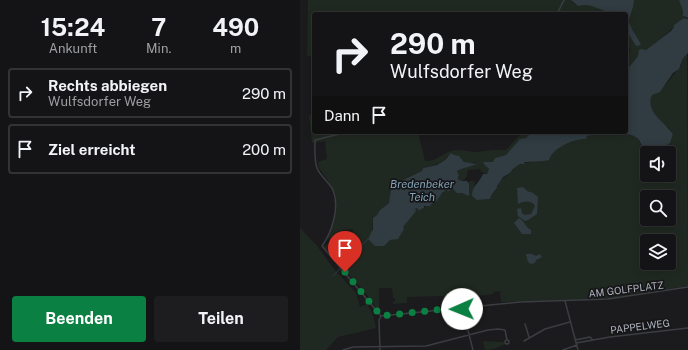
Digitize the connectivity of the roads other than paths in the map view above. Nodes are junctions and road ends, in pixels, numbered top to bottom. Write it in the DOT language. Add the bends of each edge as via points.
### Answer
graph roads {
  1 [pos="564,0"];
  2 [pos="558,12"];
  3 [pos="340,134"];
  4 [pos="688,288"];
  5 [pos="565,301"];
  6 [pos="462,307"];
  7 [pos="381,316"];
  8 [pos="570,322"];
  9 [pos="525,324"];
  10 [pos="688,328"];
  11 [pos="469,335"];
  12 [pos="529,337"];
  13 [pos="507,340"];
  14 [pos="575,340"];
  15 [pos="593,340"];
  16 [pos="524,342"];
  17 [pos="576,344"];
  18 [pos="380,347"];
  19 [pos="350,349"];
  20 [pos="343,350"];
  21 [pos="380,350"];
  22 [pos="473,350"];
  23 [pos="563,350"];
  24 [pos="578,350"];
  1 -- 2 [label="street"];
  3 -- 7 [label="street" via="315,140 317,169 333,191 335,201 331,228 322,246"];
  4 -- 5 [label="street, AM GOLFPLATZ" via="608,299"];
  5 -- 6 [label="street, AM GOLFPLATZ"];
  5 -- 8 [label="street"];
  6 -- 7 [label="street, AM GOLFPLATZ"];
  6 -- 11 [label="street"];
  7 -- 18 [label="street"];
  8 -- 12 [label="street"];
  8 -- 14 [label="street"];
  9 -- 12 [label="street"];
  10 -- 15 [label="street, PAPPELWEG"];
  11 -- 13 [label="street" via="501,329 506,332"];
  11 -- 18 [label="street" via="426,346"];
  11 -- 22 [label="street"];
  12 -- 16 [label="street"];
  14 -- 15 [label="street, PAPPELWEG" via="590,337"];
  14 -- 17 [label="street"];
  15 -- 17 [label="street, PAPPELWEG"];
  17 -- 23 [label="street, PAPPELWEG"];
  17 -- 24 [label="street"];
  18 -- 19 [label="street"];
  18 -- 21 [label="street"];
  19 -- 20 [label="street"];
}
